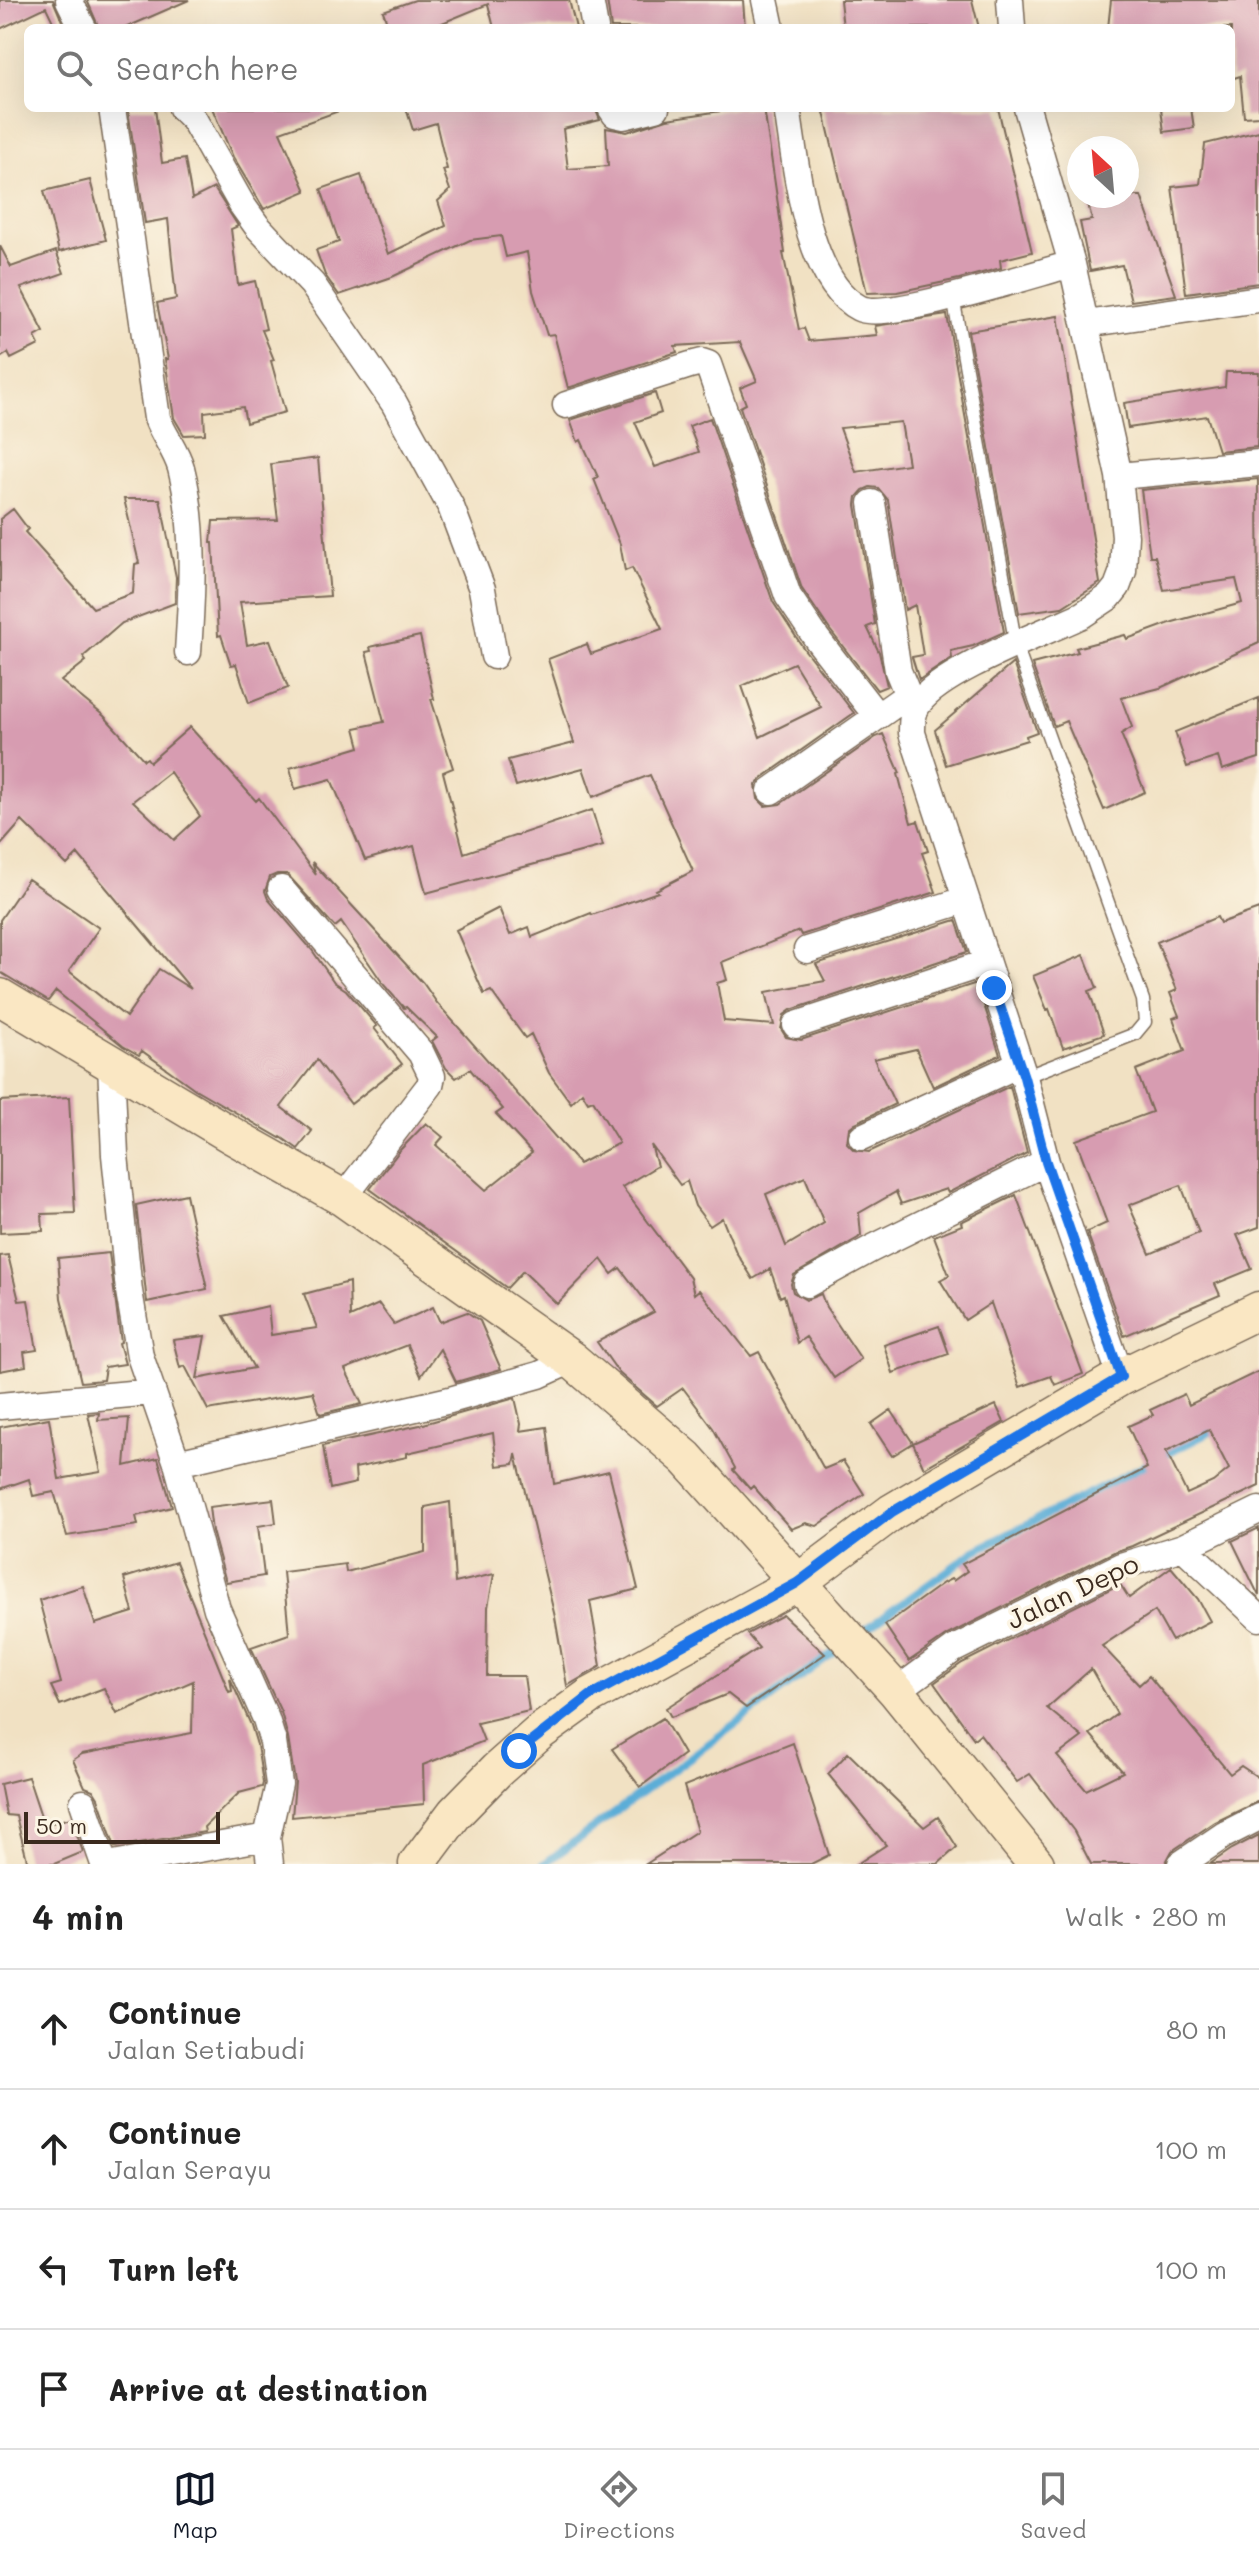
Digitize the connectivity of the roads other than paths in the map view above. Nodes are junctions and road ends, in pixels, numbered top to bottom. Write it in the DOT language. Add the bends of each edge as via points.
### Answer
graph roads {
  1 [pos="69,0"];
  2 [pos="590,0"];
  3 [pos="765,0"];
  4 [pos="1010,0"];
  5 [pos="81,24"];
  6 [pos="594,24"];
  7 [pos="770,24"];
  8 [pos="1012,24"];
  9 [pos="113,112"];
  10 [pos="186,112"];
  11 [pos="614,112"];
  12 [pos="640,112"];
  13 [pos="788,112"];
  14 [pos="1028,112"];
  15 [pos="1072,264"];
  16 [pos="953,296"];
  17 [pos="1259,299"];
  18 [pos="1086,324"];
  19 [pos="566,405"];
  20 [pos="1259,463"];
  21 [pos="1119,476"];
  22 [pos="872,503"];
  23 [pos="1016,646"];
  24 [pos="188,652"];
  25 [pos="494,656"];
  26 [pos="913,699"];
  27 [pos="876,715"];
  28 [pos="771,791"];
  29 [pos="281,889"];
  30 [pos="965,900"];
  31 [pos="807,950"];
  32 [pos="986,963"];
  33 [pos="0,997"];
  34 [pos="796,1025"];
  35 [pos="111,1064"];
  36 [pos="1021,1071"];
  37 [pos="862,1137"];
  38 [pos="1046,1162"];
  39 [pos="343,1198"];
  40 [pos="807,1284"];
  41 [pos="1259,1310"];
  42 [pos="572,1360"];
  43 [pos="1121,1377"];
  44 [pos="152,1392"];
  45 [pos="0,1406"];
  46 [pos="177,1463"];
  47 [pos="1259,1510"];
  48 [pos="1183,1547"];
  49 [pos="797,1583"];
  50 [pos="1259,1618"];
  51 [pos="896,1691"];
  52 [pos="83,1803"];
  53 [pos="1259,1817"];
  54 [pos="267,1837"];
  55 [pos="427,1860"];
  56 [pos="104,1864"];
  57 [pos="113,1864"];
  58 [pos="270,1864"];
  59 [pos="1036,1864"];
  60 [pos="1181,1864"];
  1 -- 5 [label="street"];
  2 -- 6 [label="street"];
  3 -- 7 [label="street"];
  4 -- 8 [label="street"];
  9 -- 24 [label="street" via="157,418 180,465 190,515"];
  10 -- 25 [label="street" via="257,226 312,284 394,403 451,507 482,589"];
  11 -- 12 [label="street"];
  13 -- 16 [label="street" via="807,225 819,258 846,299 861,309 882,311"];
  14 -- 15 [label="street"];
  15 -- 16 [label="street"];
  15 -- 18 [label="street"];
  16 -- 23 [label="lane"];
  17 -- 18 [label="street"];
  18 -- 21 [label="street"];
  19 -- 27 [label="street" via="690,365 708,364 791,602"];
  20 -- 21 [label="street"];
  21 -- 23 [label="street" via="1125,536 1117,587 1100,605"];
  22 -- 26 [label="street" via="895,652"];
  23 -- 26 [label="street"];
  23 -- 36 [label="lane" via="1143,1000 1145,1022 1135,1034"];
  26 -- 27 [label="street"];
  26 -- 30 [label="street" via="912,733"];
  27 -- 28 [label="street"];
  29 -- 39 [label="street" via="421,1053 432,1076"];
  30 -- 31 [label="street"];
  30 -- 32 [label="street"];
  32 -- 34 [label="street"];
  32 -- 36 [label="street"];
  33 -- 35 [label="street"];
  35 -- 39 [label="street"];
  35 -- 44 [label="street" via="129,1291"];
  36 -- 37 [label="street"];
  36 -- 38 [label="street"];
  38 -- 40 [label="street"];
  38 -- 43 [label="street"];
  39 -- 42 [label="street"];
  41 -- 43 [label="street"];
  42 -- 46 [label="street" via="450,1400"];
  42 -- 49 [label="street" via="686,1458"];
  43 -- 49 [label="street" via="892,1512"];
  44 -- 45 [label="street"];
  44 -- 46 [label="street"];
  46 -- 54 [label="street" via="217,1609 273,1742 279,1784"];
  47 -- 48 [label="street, Jalan Depo"];
  48 -- 50 [label="street"];
  48 -- 51 [label="street, Jalan Depo" via="1121,1566 1037,1607 954,1649"];
  49 -- 51 [label="street"];
  49 -- 55 [label="street" via="590,1696 540,1732 455,1813"];
  51 -- 59 [label="street"];
  52 -- 56 [label="street"];
  53 -- 60 [label="street"];
  54 -- 57 [label="street"];
  54 -- 58 [label="street"];
}
